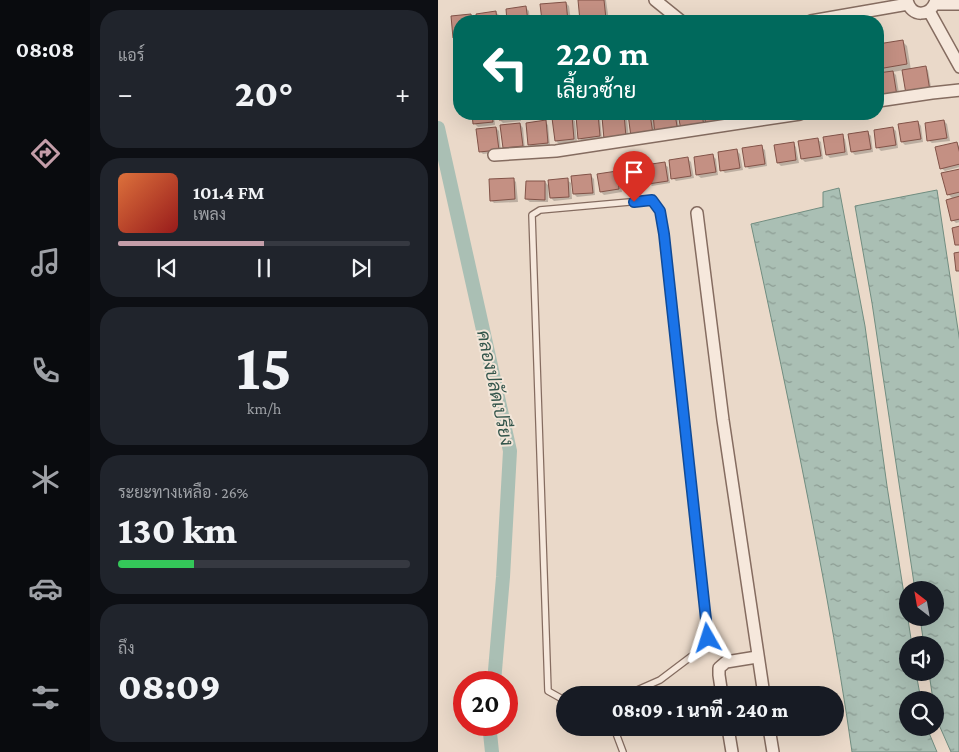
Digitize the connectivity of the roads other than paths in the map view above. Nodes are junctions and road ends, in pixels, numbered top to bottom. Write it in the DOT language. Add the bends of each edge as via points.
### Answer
graph roads {
  1 [pos="655,0"];
  2 [pos="908,2"];
  3 [pos="955,3"];
  4 [pos="933,5"];
  5 [pos="674,15"];
  6 [pos="841,15"];
  7 [pos="960,67"];
  8 [pos="960,90"];
  9 [pos="884,100"];
  10 [pos="760,120"];
  11 [pos="494,155"];
  12 [pos="697,213"];
  13 [pos="757,657"];
  14 [pos="646,686"];
  15 [pos="721,686"];
  16 [pos="762,686"];
  17 [pos="556,696"];
  18 [pos="617,736"];
  19 [pos="729,736"];
  20 [pos="770,736"];
  21 [pos="623,752"];
  22 [pos="732,752"];
  23 [pos="773,752"];
  1 -- 5 [label="street"];
  2 -- 4 [label="street" via="917,13 923,13"];
  2 -- 6 [label="street"];
  3 -- 4 [label="street"];
  4 -- 7 [label="street"];
  8 -- 9 [label="street"];
  10 -- 11 [label="street" via="556,151"];
  12 -- 13 [label="street"];
  13 -- 15 [label="street" via="726,662 719,668"];
  13 -- 16 [label="street"];
  14 -- 17 [label="lane" via="660,680 701,649 708,638 664,234 660,211 652,200 540,210 532,214 548,691"];
  18 -- 21 [label="lane"];
  19 -- 22 [label="street"];
  20 -- 23 [label="street"];
}
